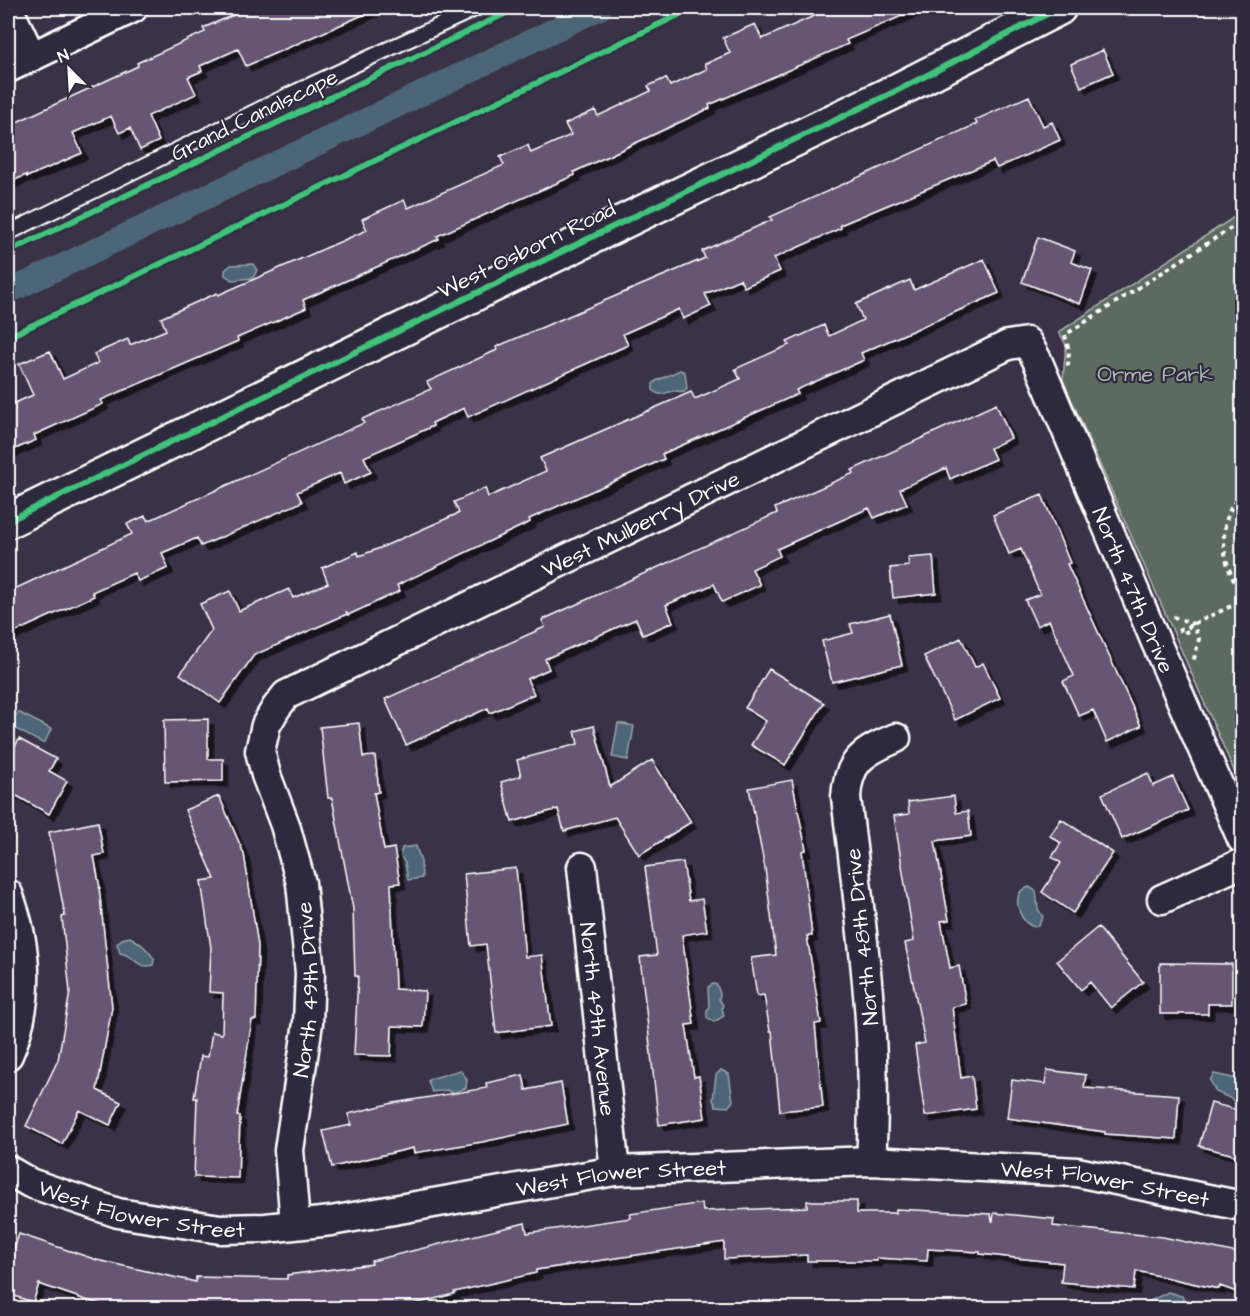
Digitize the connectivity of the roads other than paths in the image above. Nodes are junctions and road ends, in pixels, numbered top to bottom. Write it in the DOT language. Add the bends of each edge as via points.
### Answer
graph roads {
  1 [pos="8,8"];
  2 [pos="133,8"];
  3 [pos="477,8"];
  4 [pos="1059,8"];
  5 [pos="20,62"];
  6 [pos="8,233"];
  7 [pos="1027,342"];
  8 [pos="8,521"];
  9 [pos="266,725"];
  10 [pos="896,738"];
  11 [pos="1242,839"];
  12 [pos="1242,863"];
  13 [pos="582,867"];
  14 [pos="8,894"];
  15 [pos="1162,899"];
  16 [pos="8,1055"];
  17 [pos="871,1161"];
  18 [pos="8,1170"];
  19 [pos="615,1171"];
  20 [pos="1242,1206"];
  21 [pos="295,1224"];
  1 -- 5 [label="street"];
  2 -- 5 [label="street"];
  3 -- 6 [label="lane"];
  4 -- 8 [label="street, West Osborn Road" via="896,91"];
  7 -- 9 [label="street, West Mulberry Drive" via="1008,345 286,695"];
  7 -- 11 [label="street, North 47th Drive"];
  9 -- 21 [label="street, North 49th Drive" via="260,751 301,883 310,973 308,1023 288,1150"];
  10 -- 17 [label="street, North 48th Drive" via="865,753 847,779 873,1045"];
  12 -- 15 [label="street"];
  13 -- 19 [label="street, North 49th Avenue"];
  14 -- 16 [label="street" via="20,934 25,971 22,1009"];
  17 -- 19 [label="street, West Flower Street"];
  17 -- 20 [label="street, West Flower Street" via="1077,1172"];
  18 -- 21 [label="street, West Flower Street" via="30,1183 118,1213 220,1229"];
  19 -- 21 [label="street, West Flower Street"];
}
